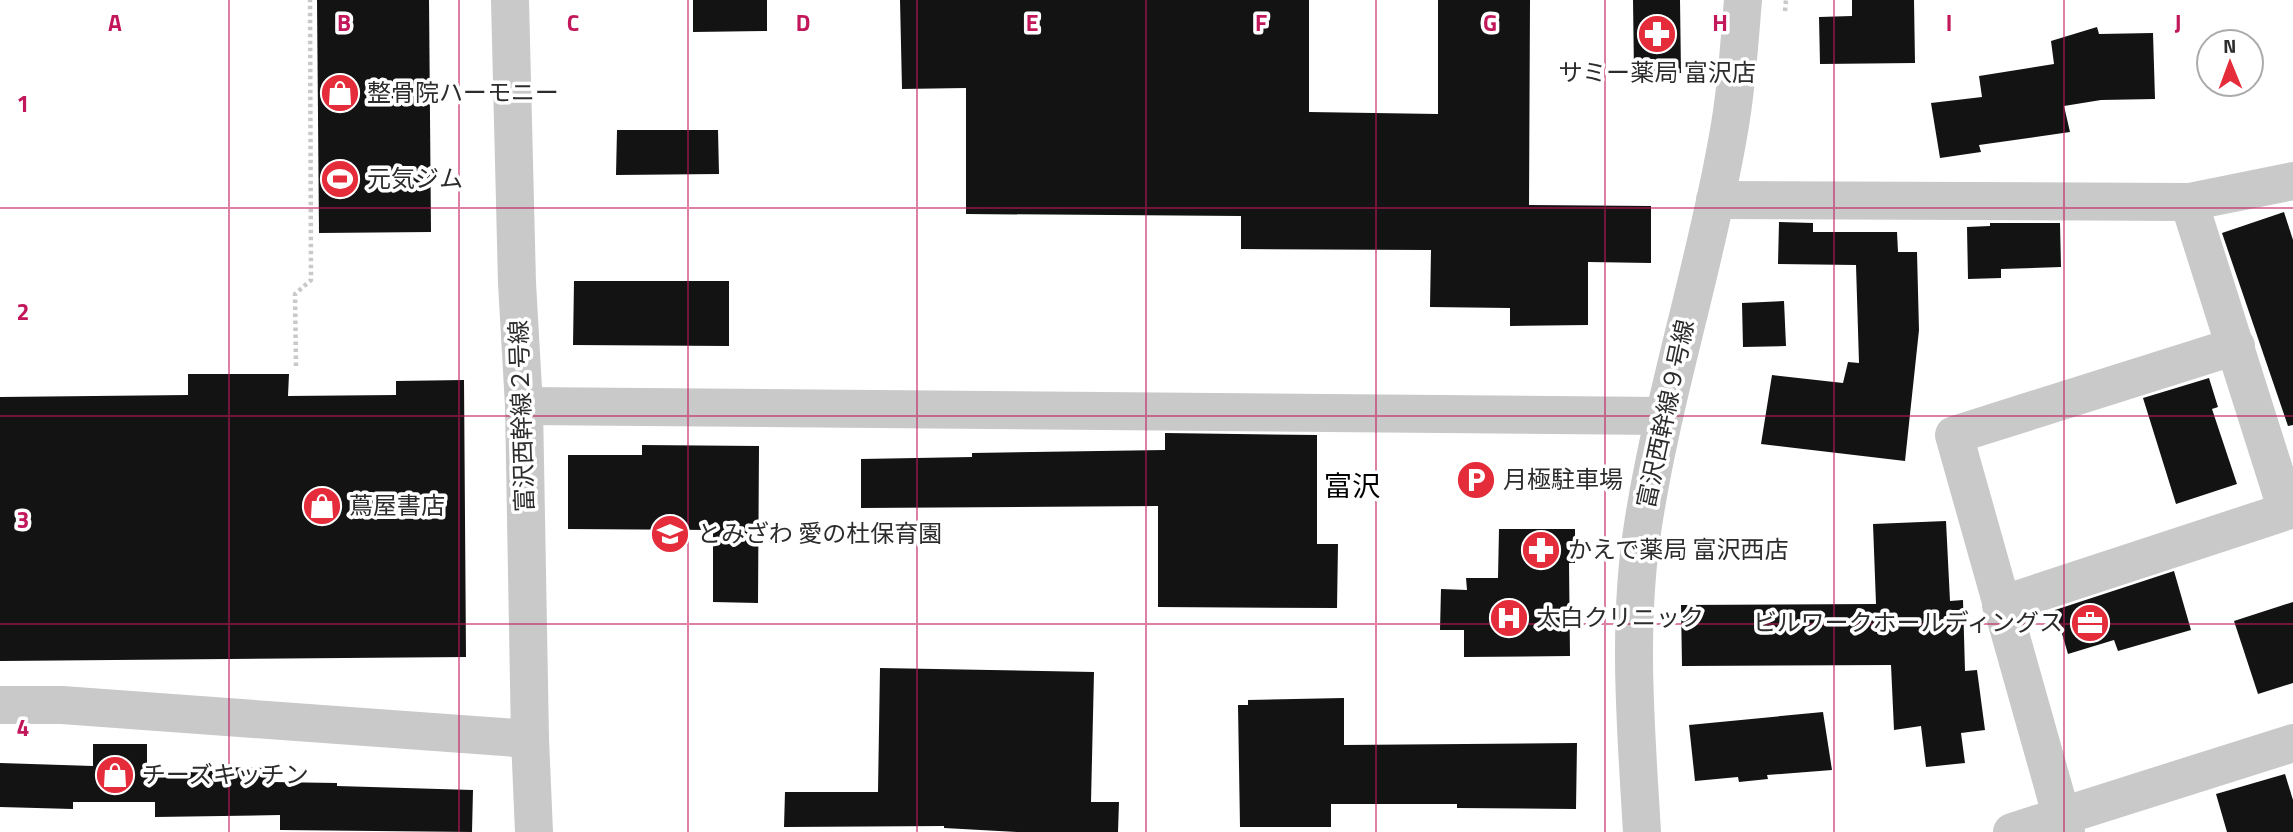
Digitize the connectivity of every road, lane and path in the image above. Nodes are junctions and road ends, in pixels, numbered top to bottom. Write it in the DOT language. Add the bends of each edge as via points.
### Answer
graph roads {
  1 [pos="310,0"];
  2 [pos="510,0"];
  3 [pos="1743,0"];
  4 [pos="1786,0"];
  5 [pos="1785,12"];
  6 [pos="2293,181"];
  7 [pos="1715,200"];
  8 [pos="2189,202"];
  9 [pos="2236,346"];
  10 [pos="296,366"];
  11 [pos="524,406"];
  12 [pos="1664,416"];
  13 [pos="2001,605"];
  14 [pos="0,705"];
  15 [pos="530,739"];
  16 [pos="2293,743"];
  17 [pos="2063,824"];
  18 [pos="534,832"];
  19 [pos="1642,832"];
  20 [pos="2012,832"];
  1 -- 10 [label="path" via="311,280 295,294"];
  2 -- 11 [label="street, 富沢西幹線２号線"];
  3 -- 7 [label="street, 富沢西幹線９号線" via="1727,140"];
  4 -- 5 [label="path"];
  6 -- 8 [label="street"];
  7 -- 8 [label="street"];
  7 -- 12 [label="street, 富沢西幹線９号線"];
  8 -- 9 [label="street"];
  9 -- 13 [label="street" via="1954,435"];
  9 -- 13 [label="street" via="2287,511"];
  11 -- 12 [label="street"];
  11 -- 15 [label="street, 富沢西幹線２号線"];
  12 -- 19 [label="street, 富沢西幹線９号線" via="1642,527 1634,623"];
  13 -- 17 [label="street"];
  14 -- 15 [label="street" via="62,705"];
  15 -- 18 [label="street, 富沢西幹線２号線"];
  16 -- 17 [label="street"];
  17 -- 20 [label="street"];
}
